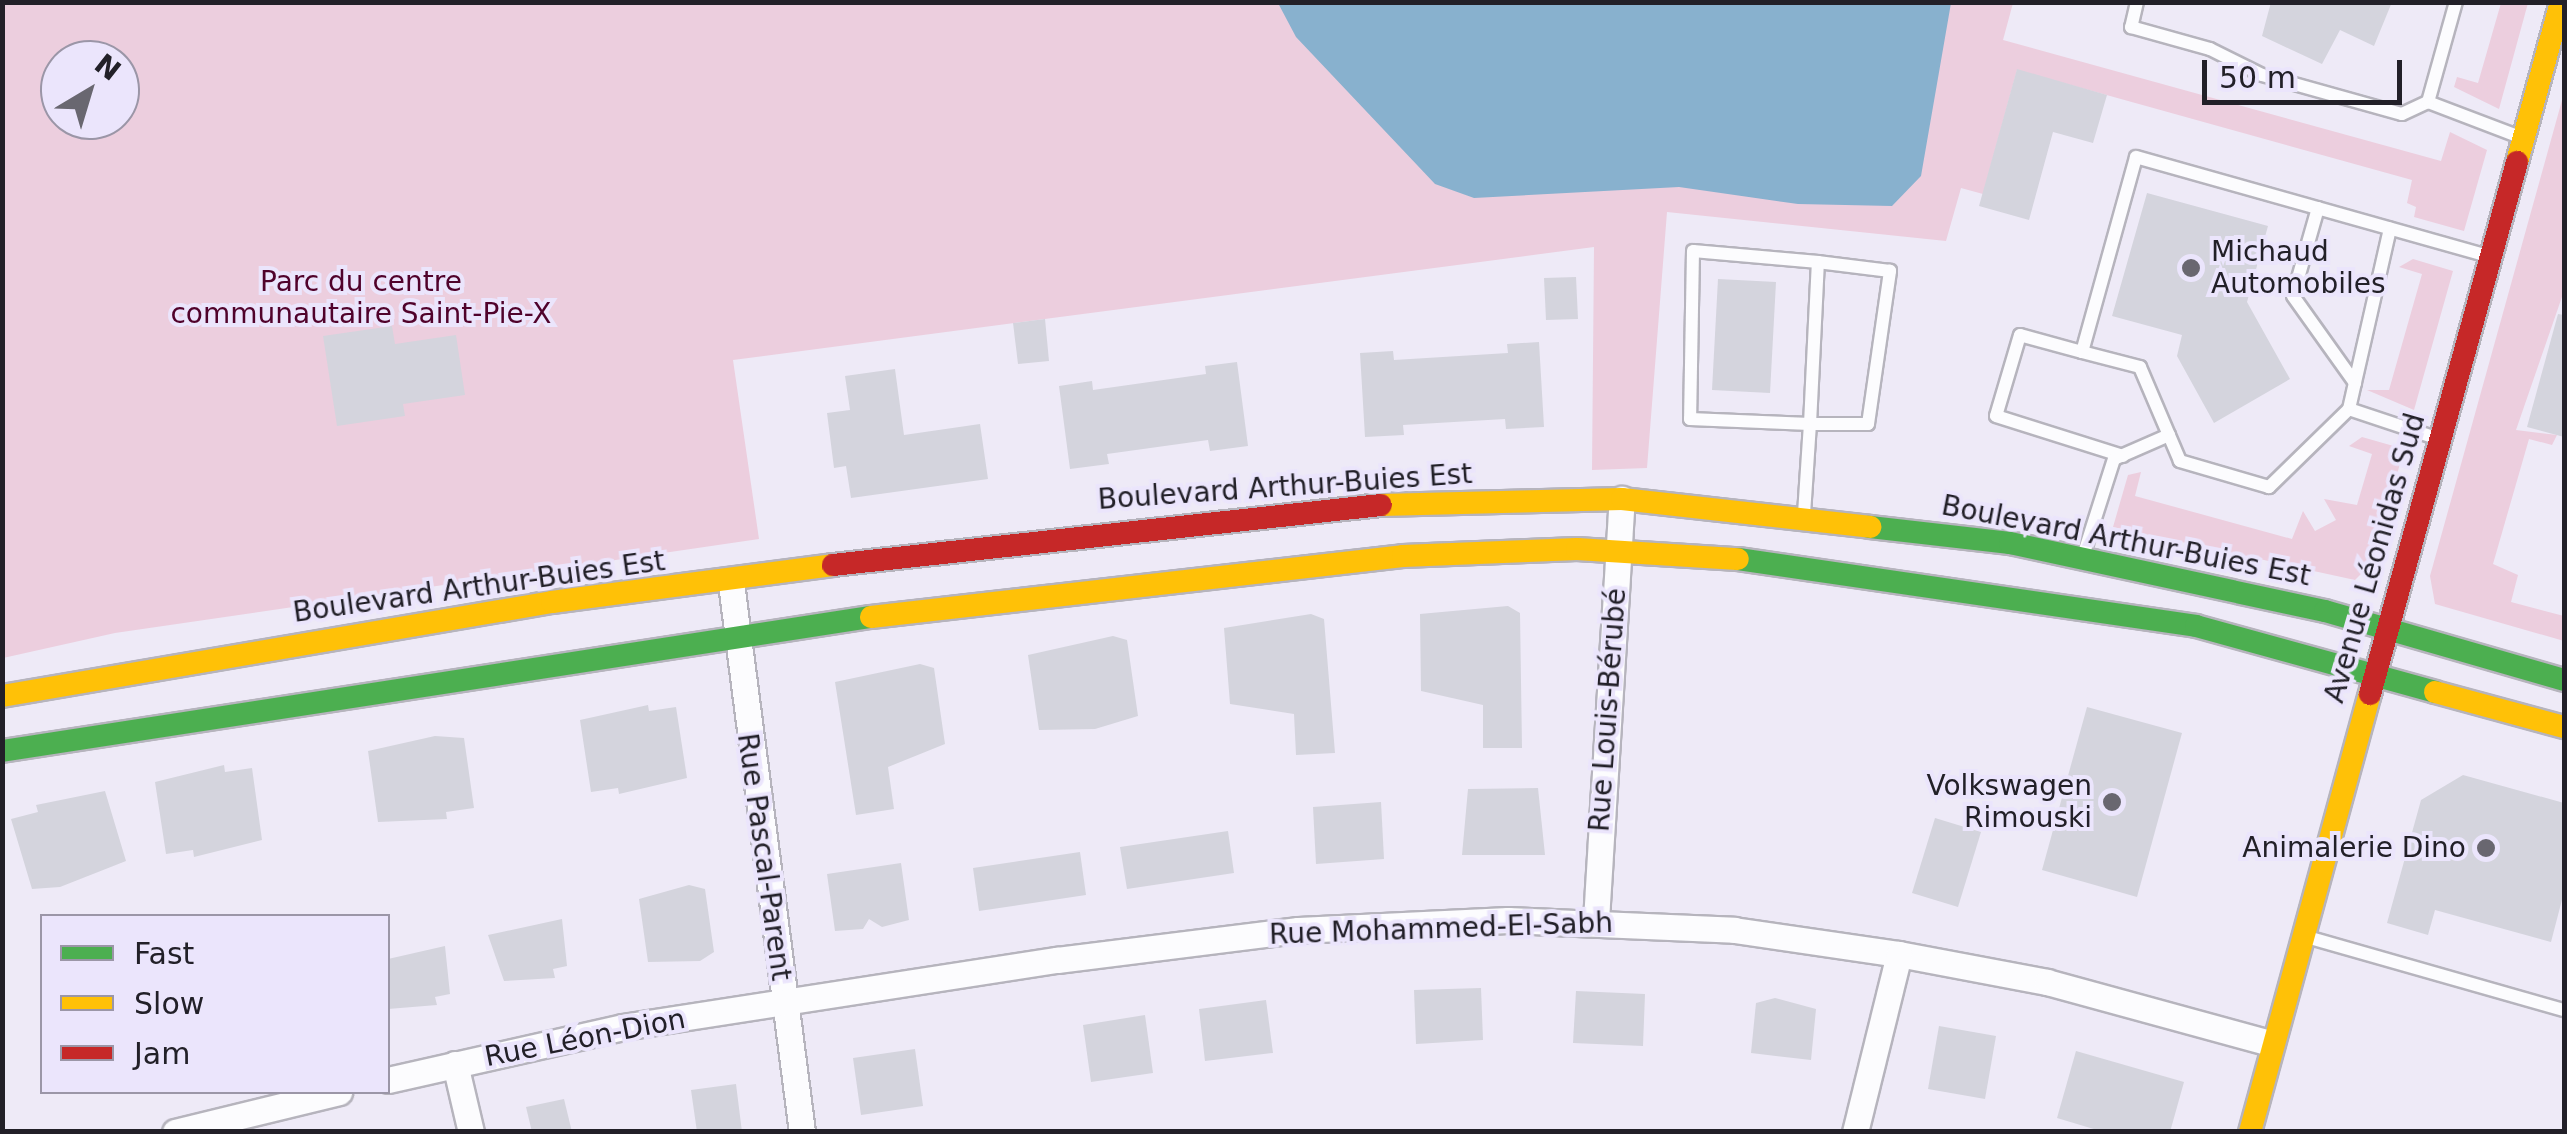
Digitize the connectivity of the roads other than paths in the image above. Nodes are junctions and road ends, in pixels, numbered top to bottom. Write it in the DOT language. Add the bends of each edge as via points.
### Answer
graph roads {
  1 [pos="2137,2"];
  2 [pos="2456,2"];
  3 [pos="2560,2"];
  4 [pos="2428,102"];
  5 [pos="2524,138"];
  6 [pos="2318,208"];
  7 [pos="2390,228"];
  8 [pos="2491,257"];
  9 [pos="1818,262"];
  10 [pos="2082,352"];
  11 [pos="2355,383"];
  12 [pos="2349,410"];
  13 [pos="1810,424"];
  14 [pos="2168,435"];
  15 [pos="2441,439"];
  16 [pos="2122,456"];
  17 [pos="1622,500"];
  18 [pos="1804,516"];
  19 [pos="1617,550"];
  20 [pos="2083,557"];
  21 [pos="731,583"];
  22 [pos="2388,632"];
  23 [pos="735,641"];
  24 [pos="2374,675"];
  25 [pos="2564,680"];
  26 [pos="2,696"];
  27 [pos="2564,727"];
  28 [pos="2,752"];
  29 [pos="1596,920"];
  30 [pos="2303,935"];
  31 [pos="1899,954"];
  32 [pos="783,1001"];
  33 [pos="2564,1010"];
  34 [pos="2270,1043"];
  35 [pos="455,1064"];
  36 [pos="390,1080"];
  37 [pos="331,1094"];
  38 [pos="176,1132"];
  39 [pos="471,1132"];
  40 [pos="802,1132"];
  41 [pos="1855,1132"];
  42 [pos="2250,1132"];
  1 -- 4 [label="lane" via="2130,27 2210,49 2262,75 2402,114"];
  2 -- 4 [label="lane"];
  3 -- 5 [label="street, Avenue Léonidas Sud"];
  4 -- 5 [label="lane"];
  5 -- 8 [label="street, Avenue Léonidas Sud"];
  6 -- 7 [label="lane"];
  6 -- 10 [label="lane" via="2136,157"];
  6 -- 11 [label="lane" via="2293,296"];
  7 -- 8 [label="lane"];
  7 -- 11 [label="lane"];
  8 -- 15 [label="street, Avenue Léonidas Sud"];
  9 -- 13 [label="lane"];
  9 -- 13 [label="lane" via="1890,270 1868,424"];
  9 -- 13 [label="lane" via="1693,251 1690,420"];
  10 -- 14 [label="lane" via="2140,367"];
  10 -- 16 [label="lane" via="2020,335 1996,416"];
  11 -- 12 [label="lane"];
  12 -- 14 [label="lane" via="2269,487 2180,461"];
  12 -- 15 [label="lane"];
  13 -- 18 [label="lane"];
  14 -- 16 [label="lane"];
  15 -- 22 [label="street, Avenue Léonidas Sud"];
  16 -- 20 [label="lane" via="2114,460"];
  17 -- 18 [label="street, Boulevard Arthur-Buies Est"];
  17 -- 19 [label="street, Rue Louis-Bérubé"];
  17 -- 21 [label="street, Boulevard Arthur-Buies Est" via="1398,503 1224,517"];
  18 -- 20 [label="street, Boulevard Arthur-Buies Est"];
  19 -- 23 [label="street" via="1403,556 1187,576 1019,594"];
  19 -- 24 [label="street" via="1778,561 2000,593 2196,626"];
  19 -- 29 [label="street, Rue Louis-Bérubé"];
  20 -- 22 [label="street, Boulevard Arthur-Buies Est"];
  21 -- 23 [label="street, Rue Pascal-Parent"];
  21 -- 26 [label="street, Boulevard Arthur-Buies Est" via="552,602"];
  22 -- 24 [label="street, Avenue Léonidas Sud"];
  22 -- 25 [label="street, Boulevard Arthur-Buies Est"];
  23 -- 28 [label="street"];
  23 -- 32 [label="street, Rue Pascal-Parent"];
  24 -- 27 [label="street"];
  24 -- 30 [label="street, Avenue Léonidas Sud"];
  29 -- 31 [label="street, Rue Mohammed-El-Sabh"];
  29 -- 32 [label="street, Rue Mohammed-El-Sabh" via="1298,930"];
  30 -- 33 [label="lane"];
  30 -- 34 [label="street, Avenue Léonidas Sud"];
  31 -- 34 [label="street, Rue Mohammed-El-Sabh" via="2047,982"];
  31 -- 41 [label="street"];
  32 -- 35 [label="street, Rue Léon-Dion"];
  32 -- 40 [label="street, Rue Pascal-Parent"];
  34 -- 42 [label="street, Avenue Léonidas Sud"];
  35 -- 36 [label="street, Rue Léon-Dion"];
  35 -- 39 [label="street"];
  37 -- 38 [label="street"];
}
